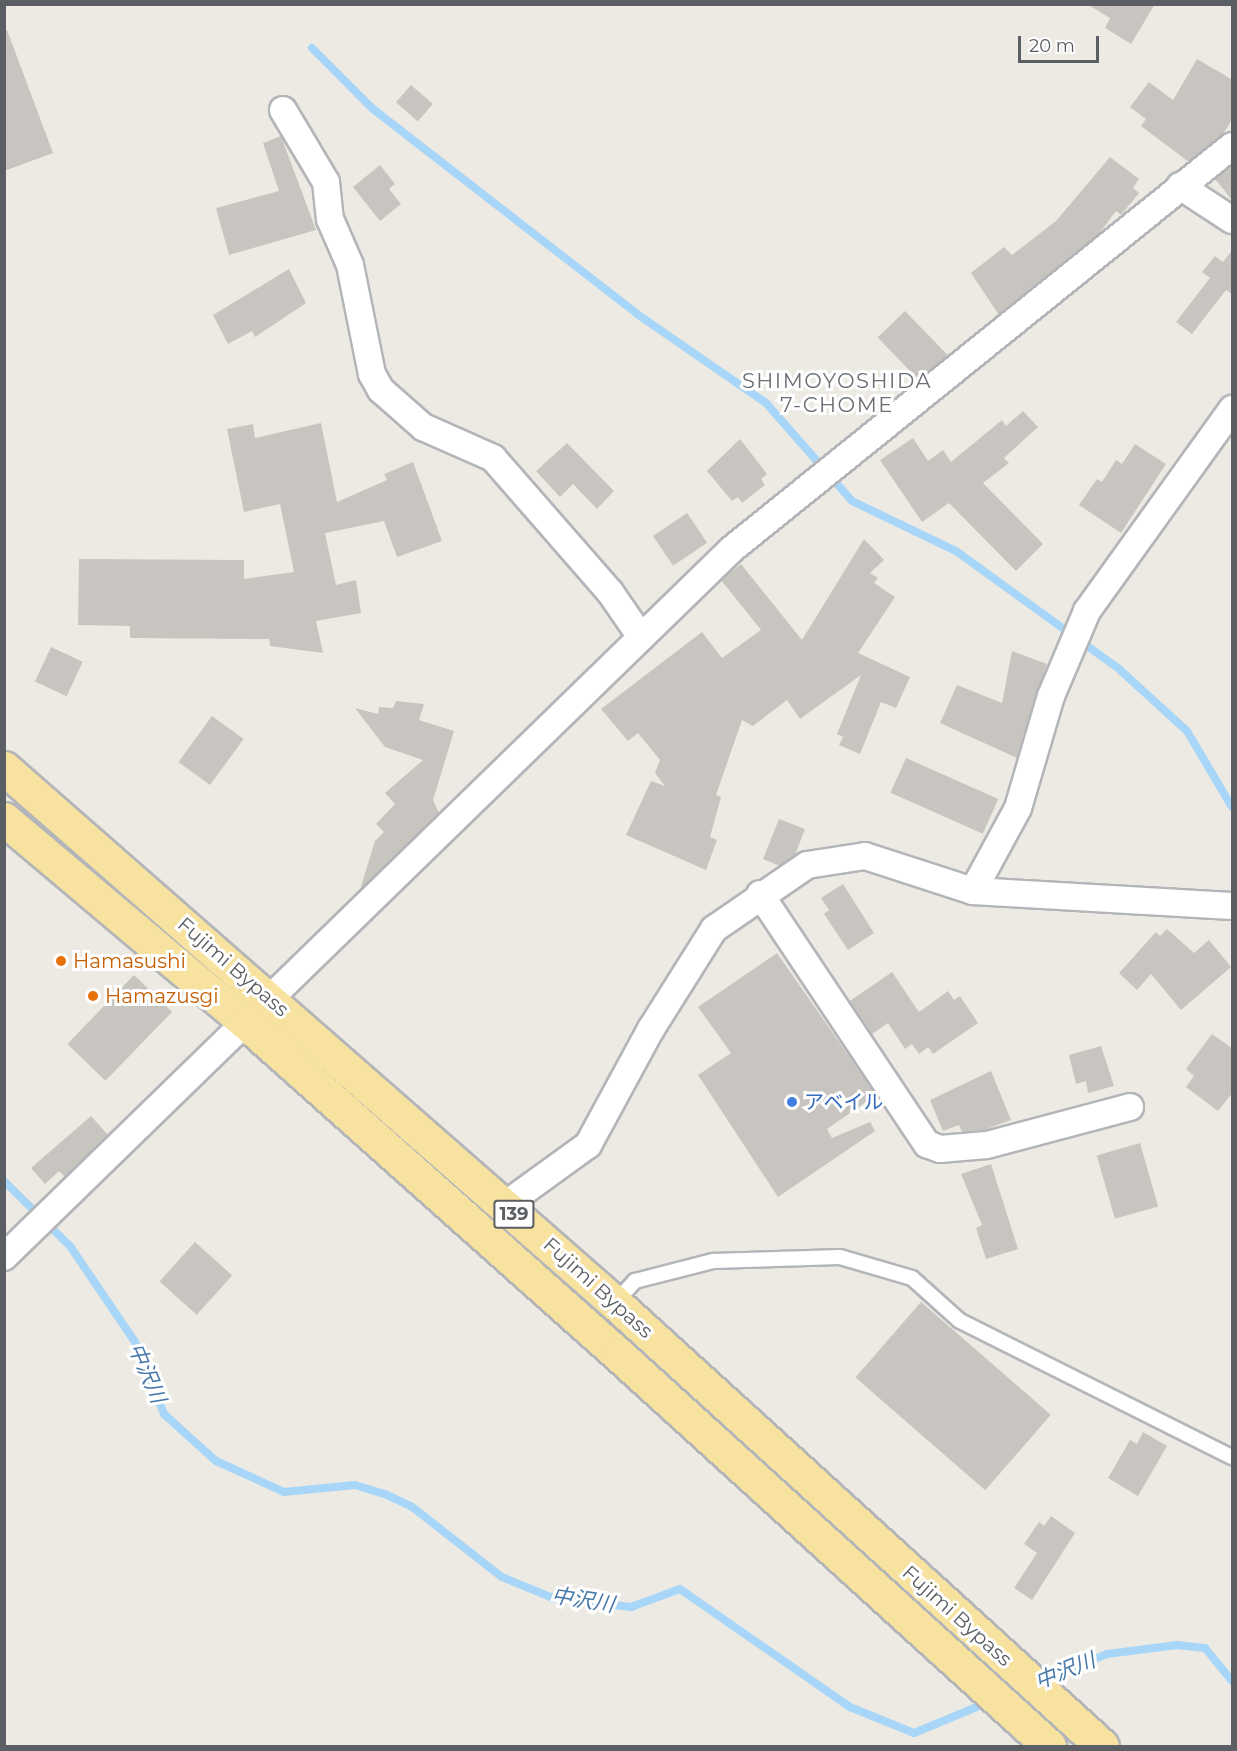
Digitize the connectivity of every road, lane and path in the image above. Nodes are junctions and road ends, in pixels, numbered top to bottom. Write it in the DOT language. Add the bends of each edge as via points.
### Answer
graph roads {
  1 [pos="283,110"];
  2 [pos="1233,146"];
  3 [pos="1180,186"];
  4 [pos="1233,220"];
  5 [pos="1233,409"];
  6 [pos="641,637"];
  7 [pos="4,768"];
  8 [pos="4,819"];
  9 [pos="973,891"];
  10 [pos="760,894"];
  11 [pos="1233,906"];
  12 [pos="270,999"];
  13 [pos="245,1023"];
  14 [pos="1130,1107"];
  15 [pos="505,1206"];
  16 [pos="10,1252"];
  17 [pos="615,1303"];
  18 [pos="1233,1457"];
  19 [pos="1049,1746"];
  20 [pos="1102,1746"];
  1 -- 6 [label="street" via="326,182 330,219 351,265 372,374 381,390 423,428 493,458 610,592"];
  2 -- 3 [label="street"];
  3 -- 4 [label="street"];
  3 -- 6 [label="street" via="732,549"];
  5 -- 9 [label="street" via="1087,611 1051,696 1018,808"];
  6 -- 12 [label="street"];
  7 -- 12 [label="highway, Fujimi Bypass / 139"];
  8 -- 13 [label="highway, Fujimi Bypass / 139"];
  9 -- 10 [label="street" via="865,855 807,865"];
  9 -- 11 [label="street"];
  10 -- 14 [label="street" via="927,1144 940,1149 987,1145"];
  10 -- 15 [label="street" via="714,929 588,1145"];
  12 -- 13 [label="street"];
  12 -- 15 [label="highway, Fujimi Bypass / 139"];
  13 -- 16 [label="street"];
  13 -- 19 [label="highway, Fujimi Bypass / 139"];
  15 -- 17 [label="highway, Fujimi Bypass / 139"];
  17 -- 18 [label="lane" via="635,1281 713,1261 840,1257 912,1278 960,1321"];
  17 -- 20 [label="highway, Fujimi Bypass / 139"];
}
